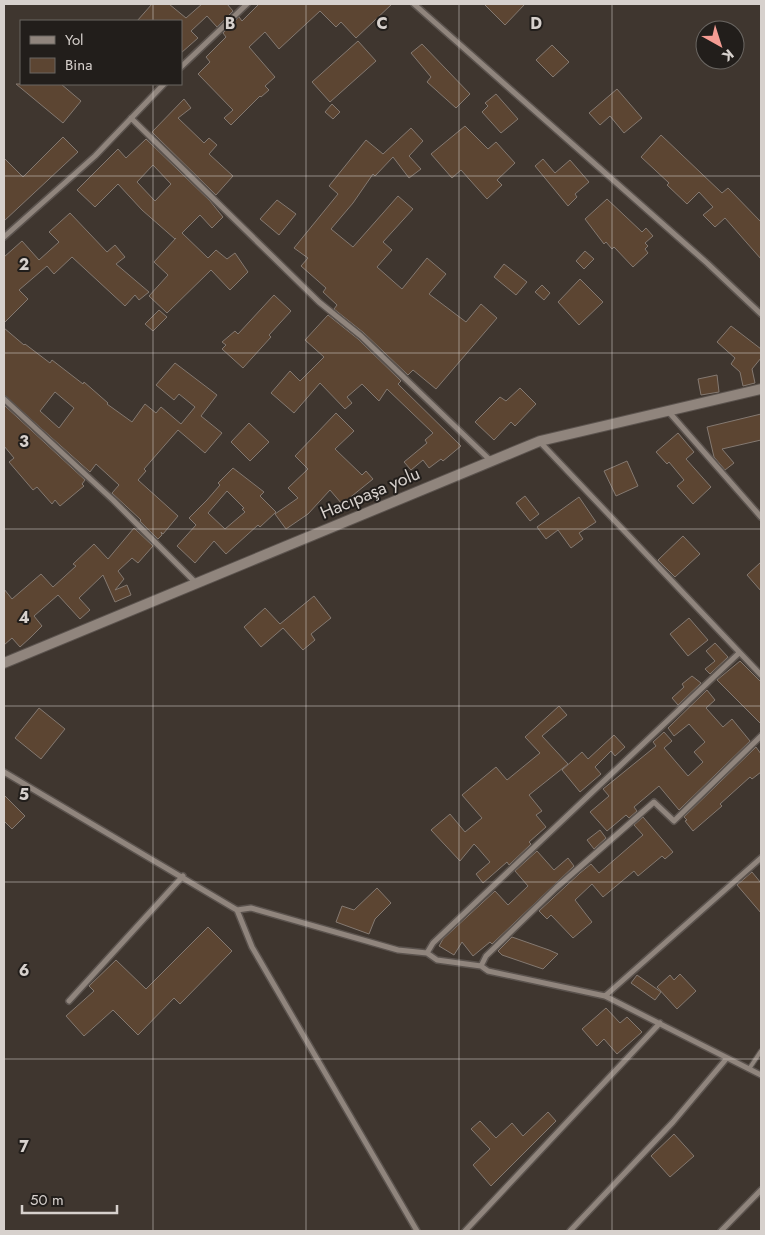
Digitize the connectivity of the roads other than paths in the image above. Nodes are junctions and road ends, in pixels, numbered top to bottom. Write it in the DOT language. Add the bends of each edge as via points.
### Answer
graph roads {
  1 [pos="247,4"];
  2 [pos="414,4"];
  3 [pos="182,66"];
  4 [pos="163,85"];
  5 [pos="131,118"];
  6 [pos="4,237"];
  7 [pos="761,314"];
  8 [pos="761,389"];
  9 [pos="4,399"];
  10 [pos="668,410"];
  11 [pos="540,441"];
  12 [pos="491,461"];
  13 [pos="761,517"];
  14 [pos="196,583"];
  15 [pos="739,653"];
  16 [pos="4,663"];
  17 [pos="761,675"];
  18 [pos="761,736"];
  19 [pos="4,772"];
  20 [pos="761,858"];
  21 [pos="183,876"];
  22 [pos="237,910"];
  23 [pos="427,953"];
  24 [pos="481,966"];
  25 [pos="604,996"];
  26 [pos="69,1001"];
  27 [pos="660,1024"];
  28 [pos="761,1051"];
  29 [pos="727,1058"];
  30 [pos="749,1069"];
  31 [pos="761,1075"];
  32 [pos="761,1190"];
  33 [pos="417,1231"];
  34 [pos="465,1231"];
  35 [pos="570,1231"];
  36 [pos="721,1231"];
  1 -- 3 [label="street"];
  2 -- 7 [label="street"];
  4 -- 5 [label="street"];
  5 -- 6 [label="street" via="95,156"];
  5 -- 12 [label="street" via="319,302 360,336"];
  8 -- 10 [label="main road, Hacıpaşa yolu"];
  9 -- 14 [label="street"];
  10 -- 11 [label="main road, Hacıpaşa yolu"];
  10 -- 13 [label="street"];
  11 -- 12 [label="main road, Hacıpaşa yolu"];
  11 -- 15 [label="street"];
  12 -- 14 [label="main road, Hacıpaşa yolu"];
  14 -- 16 [label="main road, Hacıpaşa yolu"];
  15 -- 17 [label="street"];
  15 -- 23 [label="street" via="433,943"];
  18 -- 24 [label="street" via="674,822 654,802 556,888 486,956"];
  19 -- 21 [label="street"];
  20 -- 25 [label="street"];
  21 -- 22 [label="street"];
  21 -- 26 [label="street"];
  22 -- 23 [label="street" via="251,908 398,950"];
  22 -- 33 [label="street" via="252,948"];
  23 -- 24 [label="street" via="437,960"];
  24 -- 25 [label="street" via="488,971"];
  25 -- 27 [label="street"];
  27 -- 29 [label="street"];
  27 -- 34 [label="street"];
  28 -- 30 [label="lane"];
  29 -- 30 [label="street"];
  29 -- 35 [label="street" via="673,1122"];
  30 -- 31 [label="street"];
  32 -- 36 [label="street"];
}
